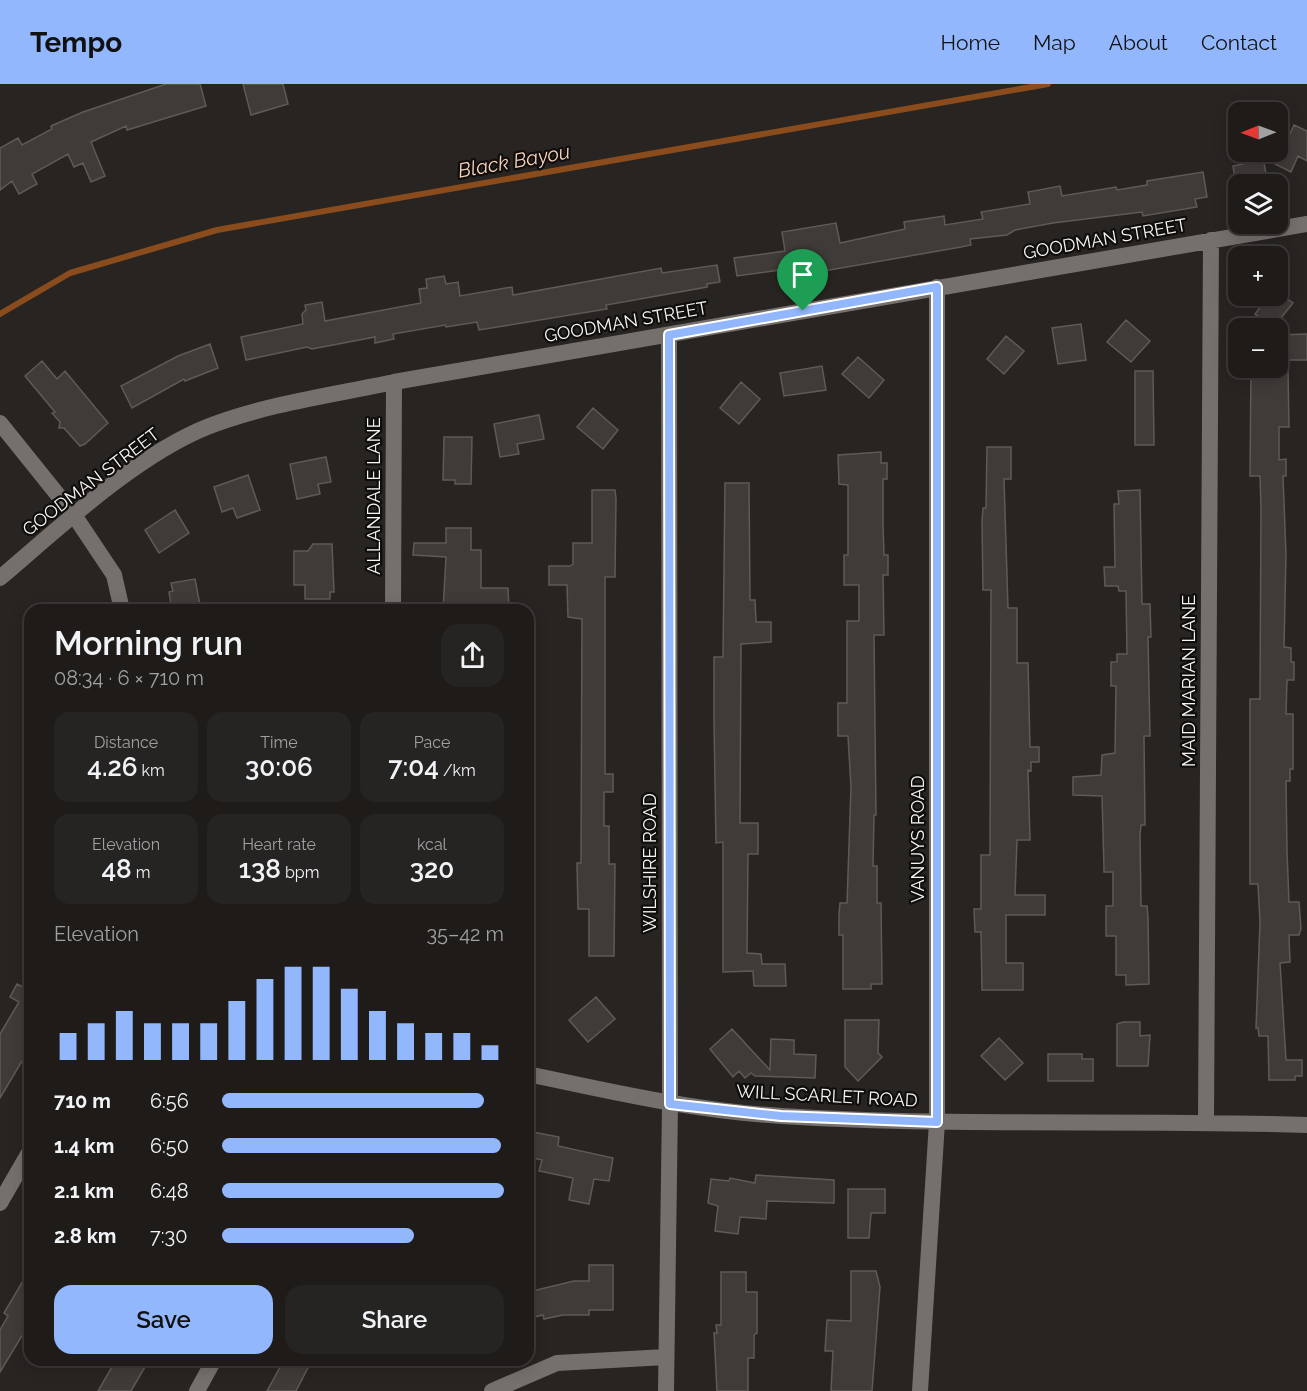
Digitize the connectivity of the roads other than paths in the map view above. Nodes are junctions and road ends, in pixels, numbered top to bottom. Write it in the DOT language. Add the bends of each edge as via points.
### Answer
graph roads {
  1 [pos="1307,224"];
  2 [pos="1211,240"];
  3 [pos="937,287"];
  4 [pos="669,335"];
  5 [pos="394,382"];
  6 [pos="0,423"];
  7 [pos="74,515"];
  8 [pos="0,578"];
  9 [pos="121,604"];
  10 [pos="393,604"];
  11 [pos="534,1075"];
  12 [pos="670,1104"];
  13 [pos="937,1122"];
  14 [pos="1206,1122"];
  15 [pos="1307,1125"];
  16 [pos="24,1161"];
  17 [pos="0,1203"];
  18 [pos="666,1357"];
  19 [pos="211,1366"];
  20 [pos="197,1391"];
  21 [pos="492,1391"];
  22 [pos="666,1391"];
  23 [pos="920,1391"];
  1 -- 2 [label="street, GOODMAN STREET"];
  2 -- 3 [label="street, GOODMAN STREET"];
  2 -- 14 [label="street, MAID MARIAN LANE"];
  3 -- 4 [label="street, GOODMAN STREET"];
  3 -- 13 [label="street, VANUYS ROAD"];
  4 -- 5 [label="street, GOODMAN STREET"];
  4 -- 12 [label="street, WILSHIRE ROAD"];
  5 -- 7 [label="street, GOODMAN STREET" via="254,411 206,428 158,452"];
  5 -- 10 [label="street, ALLANDALE LANE"];
  6 -- 7 [label="street"];
  7 -- 8 [label="street, GOODMAN STREET"];
  7 -- 9 [label="street" via="114,575"];
  11 -- 12 [label="street, WILL SCARLET ROAD"];
  12 -- 13 [label="street, WILL SCARLET ROAD" via="781,1116"];
  12 -- 18 [label="street, WILSHIRE ROAD"];
  13 -- 14 [label="street, WILL SCARLET ROAD"];
  13 -- 23 [label="street, VANUYS ROAD"];
  14 -- 15 [label="street, WILL SCARLET ROAD"];
  16 -- 17 [label="street"];
  18 -- 21 [label="street" via="557,1363"];
  18 -- 22 [label="street, WILSHIRE ROAD"];
  19 -- 20 [label="street"];
}
